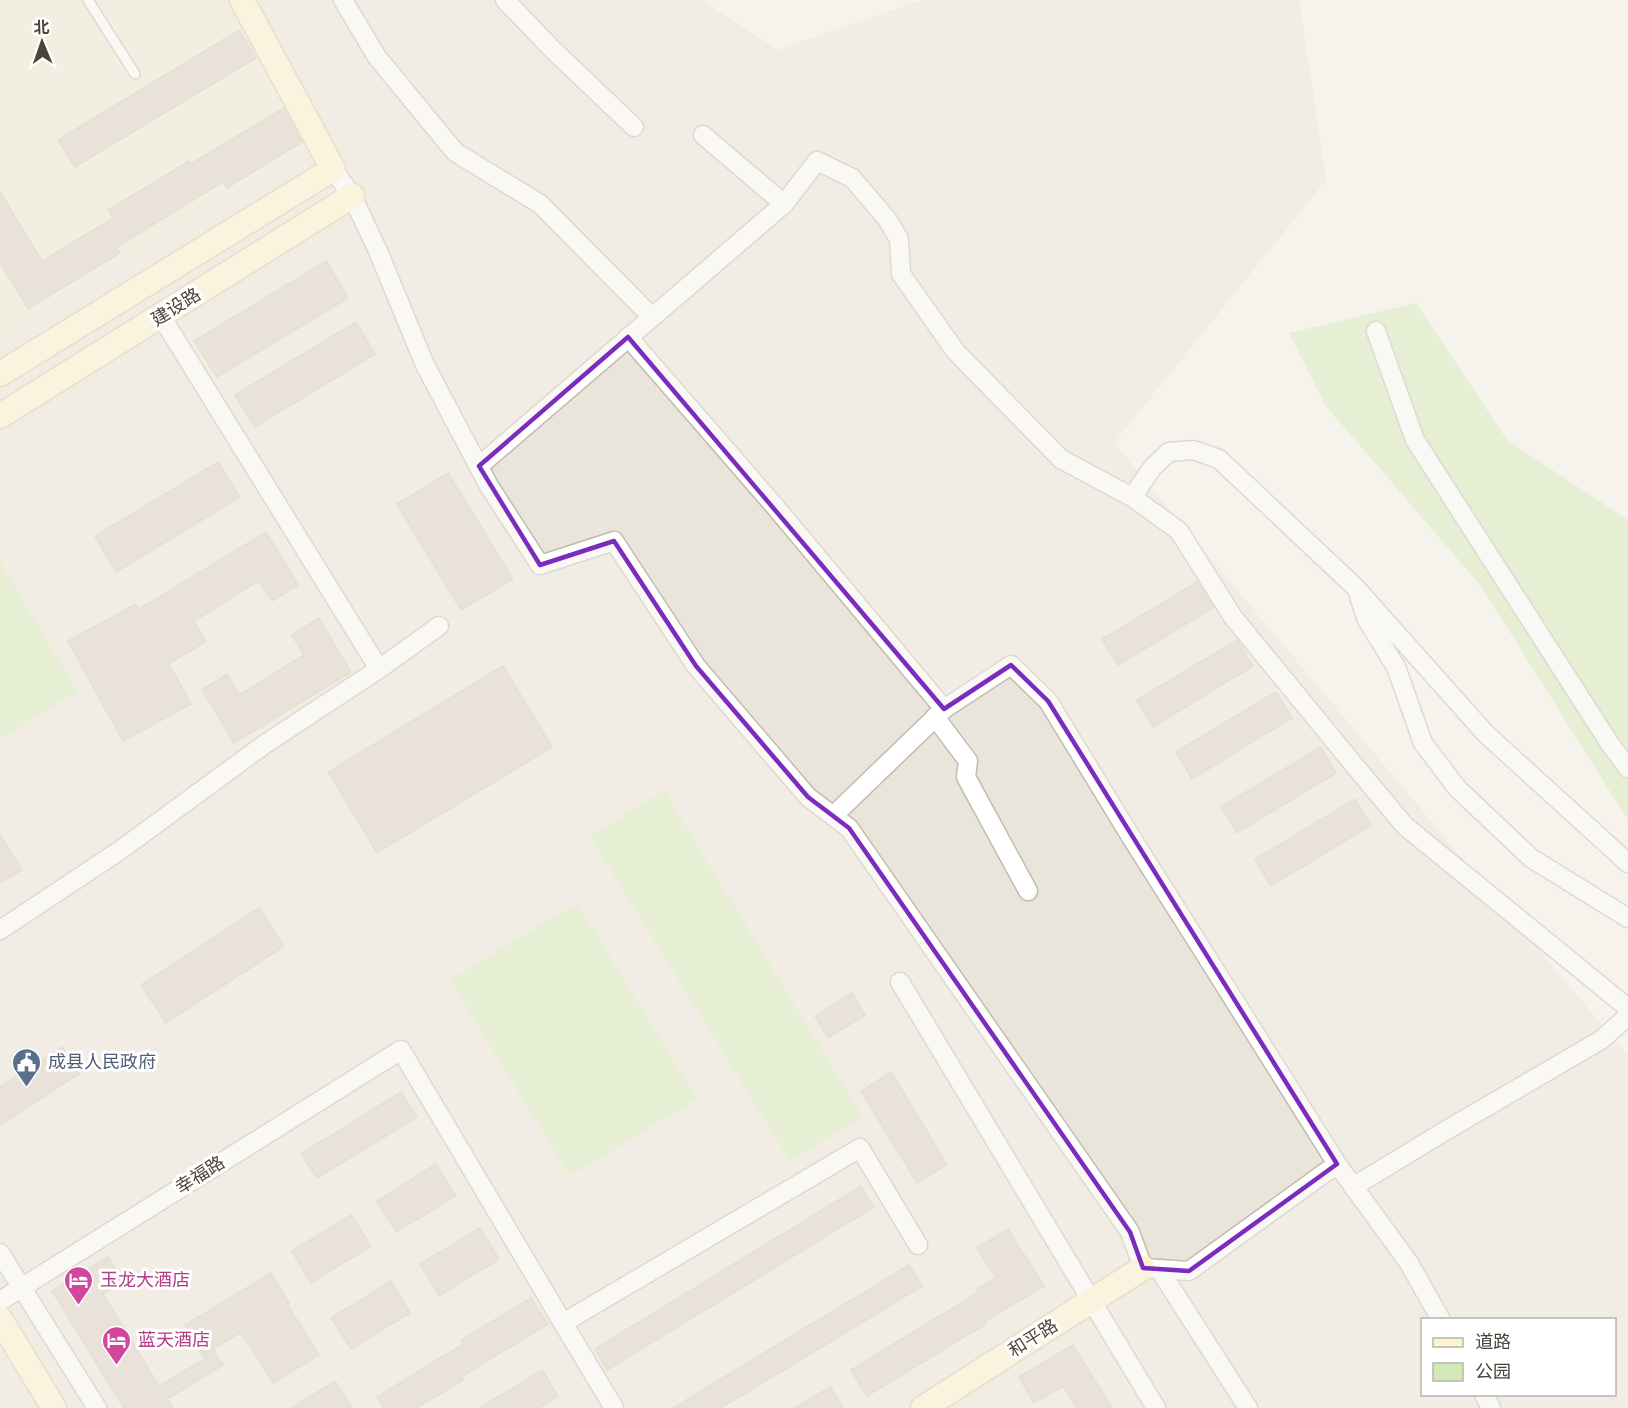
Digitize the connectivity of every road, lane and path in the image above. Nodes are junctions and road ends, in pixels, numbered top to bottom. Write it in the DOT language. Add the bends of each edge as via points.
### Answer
graph roads {
  1 [pos="88,0"];
  2 [pos="242,0"];
  3 [pos="343,0"];
  4 [pos="505,0"];
  5 [pos="135,74"];
  6 [pos="634,127"];
  7 [pos="703,135"];
  8 [pos="333,170"];
  9 [pos="352,196"];
  10 [pos="784,204"];
  11 [pos="161,316"];
  12 [pos="652,317"];
  13 [pos="1376,331"];
  14 [pos="628,338"];
  15 [pos="0,374"];
  16 [pos="0,416"];
  17 [pos="478,466"];
  18 [pos="1132,497"];
  19 [pos="1355,587"];
  20 [pos="439,626"];
  21 [pos="379,669"];
  22 [pos="940,713"];
  23 [pos="1628,768"];
  24 [pos="833,816"];
  25 [pos="1628,863"];
  26 [pos="1028,891"];
  27 [pos="1628,918"];
  28 [pos="0,930"];
  29 [pos="900,982"];
  30 [pos="1628,1008"];
  31 [pos="1628,1016"];
  32 [pos="1337,1164"];
  33 [pos="1353,1187"];
  34 [pos="918,1245"];
  35 [pos="0,1253"];
  36 [pos="1151,1269"];
  37 [pos="22,1287"];
  38 [pos="0,1301"];
  39 [pos="1091,1302"];
  40 [pos="1440,1318"];
  41 [pos="0,1319"];
  42 [pos="563,1323"];
  43 [pos="54,1408"];
  44 [pos="97,1408"];
  45 [pos="614,1408"];
  46 [pos="923,1408"];
  47 [pos="1156,1408"];
  48 [pos="1248,1408"];
  1 -- 5 [label="lane"];
  2 -- 8 [label="street"];
  3 -- 12 [label="street" via="377,57 455,152 540,204"];
  4 -- 6 [label="street"];
  7 -- 10 [label="street"];
  8 -- 9 [label="street"];
  8 -- 15 [label="street, 建设路"];
  9 -- 11 [label="street, 建设路"];
  9 -- 17 [label="street" via="425,365"];
  10 -- 12 [label="street"];
  10 -- 18 [label="street" via="817,161 852,178 899,239 901,274 956,352 1060,459"];
  11 -- 16 [label="street, 建设路"];
  11 -- 21 [label="street"];
  12 -- 14 [label="street"];
  13 -- 23 [label="street" via="1415,440"];
  14 -- 17 [label="street"];
  14 -- 22 [label="street" via="778,510"];
  17 -- 24 [label="street" via="540,565 614,541 696,666 808,797"];
  18 -- 19 [label="street" via="1168,452 1193,450 1219,459"];
  18 -- 30 [label="street" via="1179,531 1233,617 1405,826"];
  19 -- 25 [label="street" via="1486,734"];
  19 -- 27 [label="street" via="1366,618 1396,667 1423,743 1457,788 1531,858"];
  20 -- 21 [label="street"];
  21 -- 28 [label="street"];
  22 -- 24 [label="street"];
  22 -- 26 [label="street" via="968,760 966,777"];
  22 -- 32 [label="street" via="1011,665 1048,701"];
  24 -- 36 [label="street" via="849,828 1130,1232"];
  29 -- 39 [label="street"];
  31 -- 33 [label="street" via="1600,1040"];
  32 -- 33 [label="street"];
  32 -- 36 [label="street" via="1189,1271"];
  33 -- 40 [label="street" via="1409,1263"];
  34 -- 42 [label="street" via="860,1148"];
  35 -- 37 [label="street"];
  36 -- 39 [label="street, 和平路"];
  36 -- 48 [label="street"];
  37 -- 38 [label="street, 幸福路"];
  37 -- 42 [label="street, 幸福路" via="401,1050"];
  37 -- 44 [label="street"];
  39 -- 46 [label="street, 和平路"];
  39 -- 47 [label="street"];
  41 -- 43 [label="street"];
  42 -- 45 [label="street"];
}
